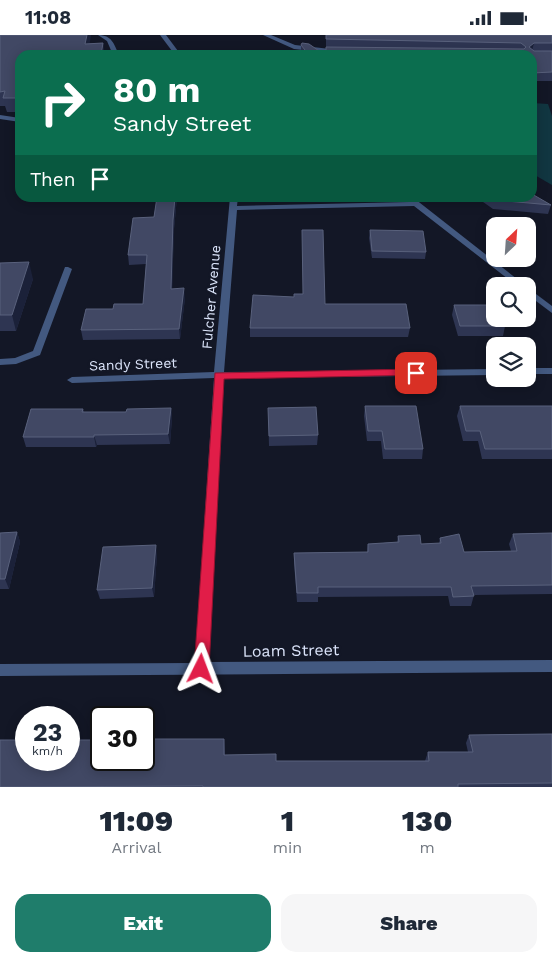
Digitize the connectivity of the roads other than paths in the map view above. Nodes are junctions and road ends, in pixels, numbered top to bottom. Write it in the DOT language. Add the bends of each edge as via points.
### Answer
graph roads {
  1 [pos="101,35"];
  2 [pos="162,35"];
  3 [pos="266,35"];
  4 [pos="114,50"];
  5 [pos="174,50"];
  6 [pos="319,50"];
  7 [pos="0,117"];
  8 [pos="15,119"];
  9 [pos="414,202"];
  10 [pos="233,203"];
  11 [pos="416,204"];
  12 [pos="68,269"];
  13 [pos="510,277"];
  14 [pos="536,297"];
  15 [pos="552,310"];
  16 [pos="0,362"];
  17 [pos="486,371"];
  18 [pos="536,371"];
  19 [pos="552,371"];
  20 [pos="219,375"];
  21 [pos="72,380"];
  22 [pos="552,665"];
  23 [pos="201,669"];
  24 [pos="0,671"];
  1 -- 4 [label="street" via="109,40"];
  2 -- 5 [label="street"];
  3 -- 6 [label="street" via="294,47"];
  7 -- 8 [label="street"];
  9 -- 11 [label="street"];
  10 -- 11 [label="street"];
  10 -- 20 [label="street, Fulcher Avenue"];
  11 -- 13 [label="street"];
  12 -- 16 [label="street" via="37,353 16,361"];
  14 -- 15 [label="street"];
  17 -- 20 [label="street, Sandy Street"];
  18 -- 19 [label="street"];
  20 -- 21 [label="street, Sandy Street"];
  20 -- 23 [label="street, Fulcher Avenue"];
  22 -- 23 [label="street, Loam Street"];
  23 -- 24 [label="street, Loam Street"];
}
